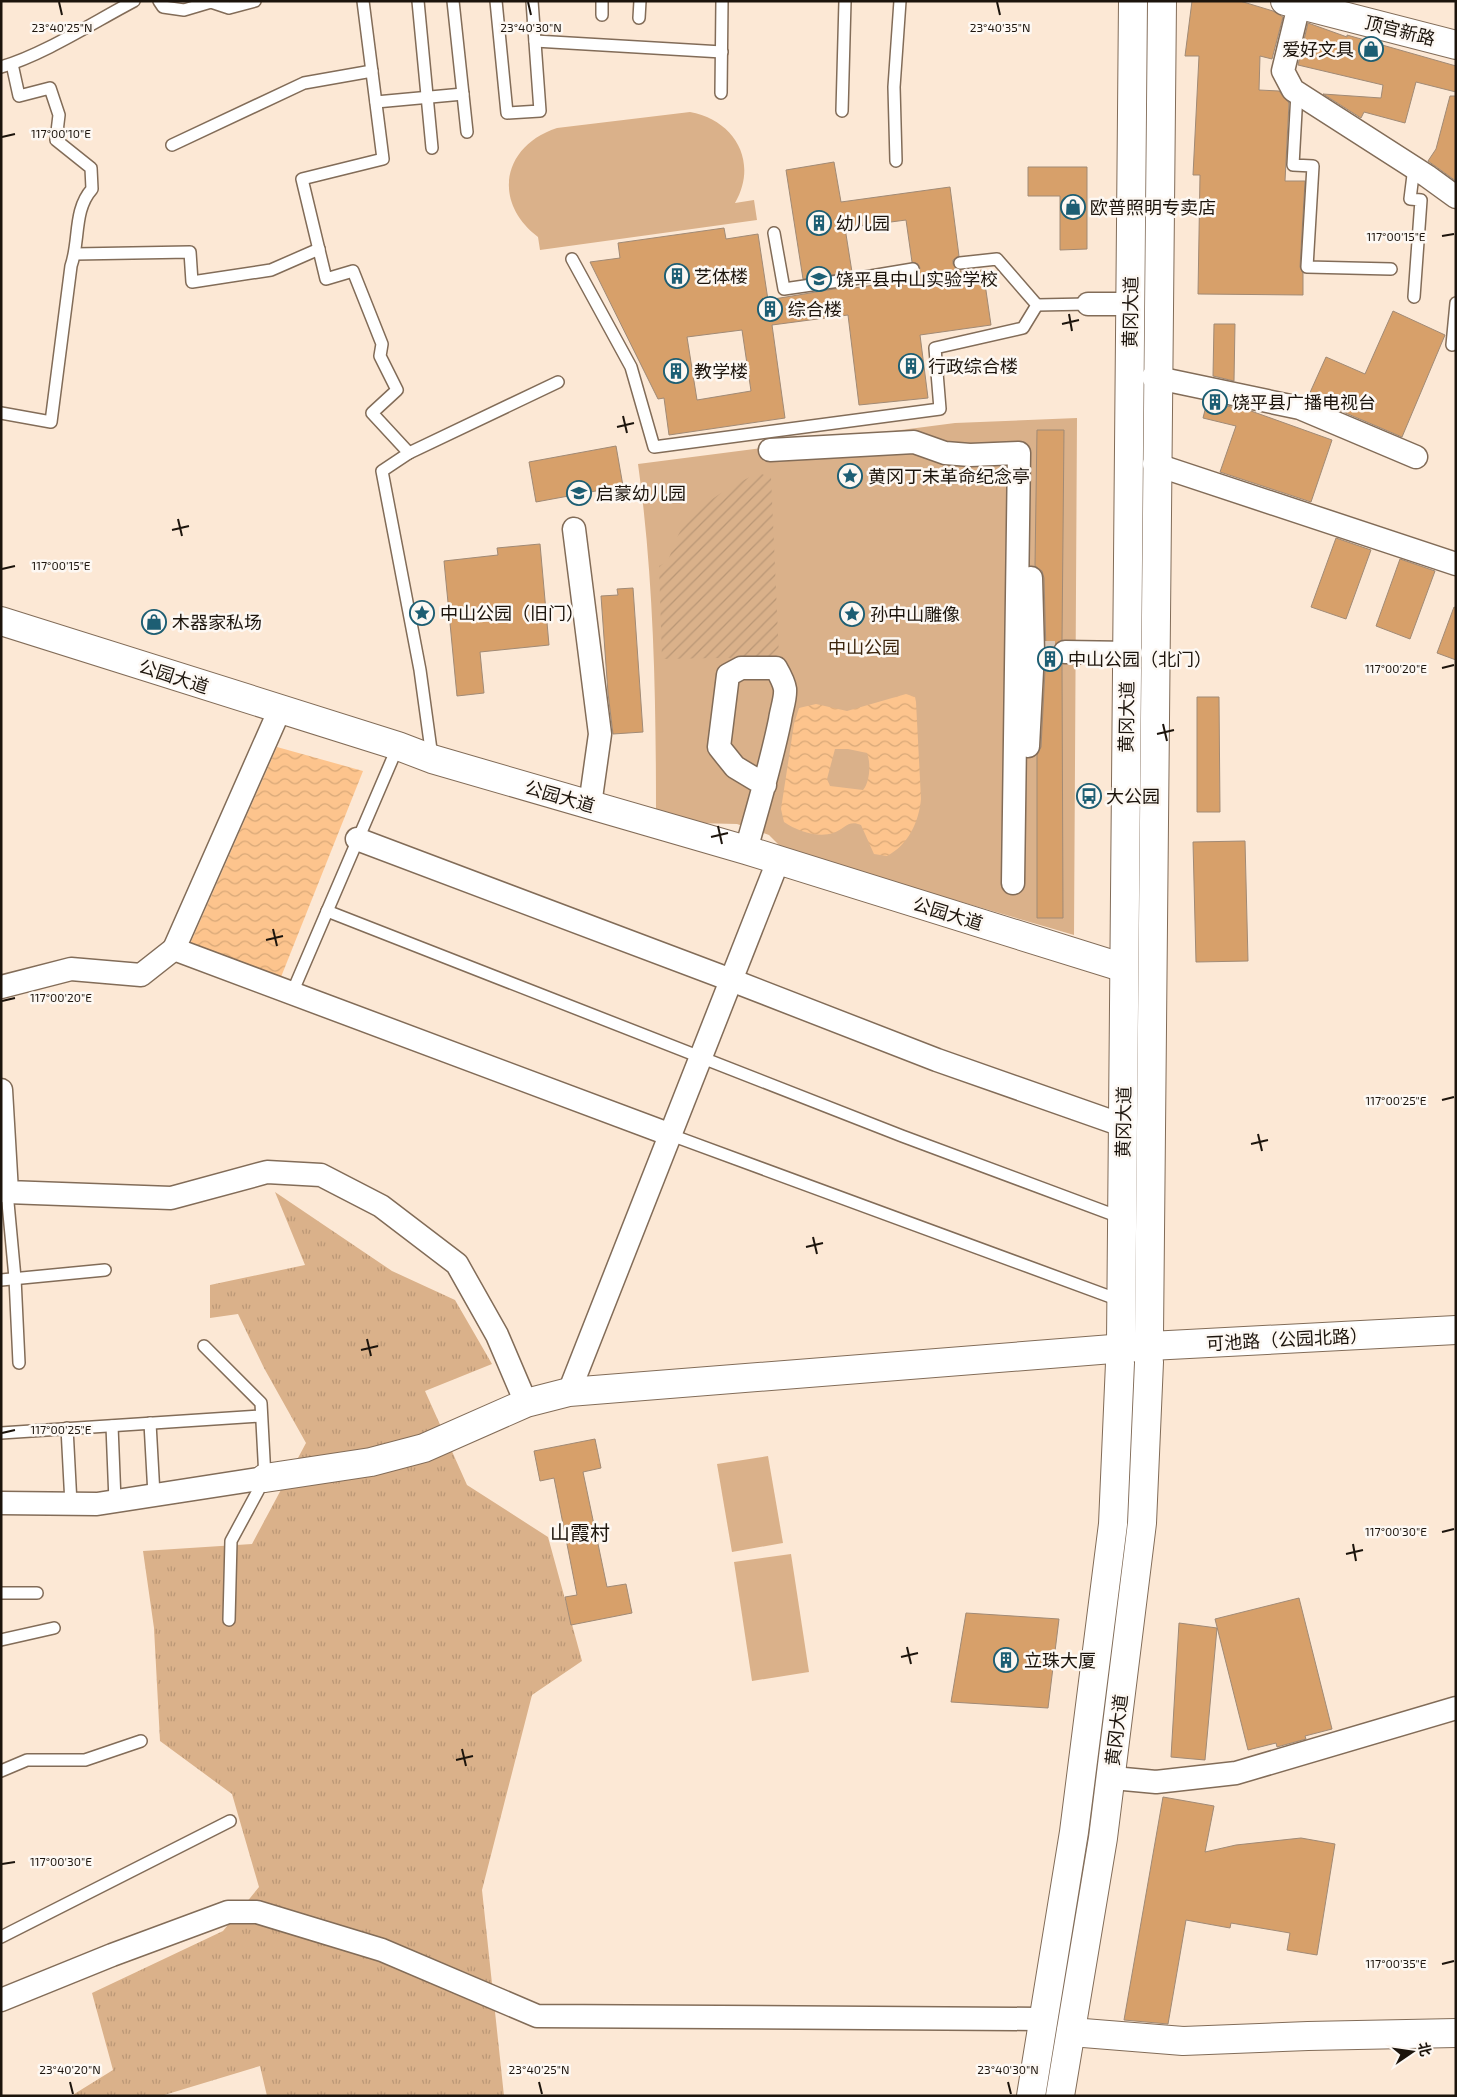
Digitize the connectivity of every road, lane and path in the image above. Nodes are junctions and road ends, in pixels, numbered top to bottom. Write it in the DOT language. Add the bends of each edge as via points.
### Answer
graph roads {
  1 [pos="134,1"];
  2 [pos="159,1"];
  3 [pos="255,1"];
  4 [pos="363,1"];
  5 [pos="418,1"];
  6 [pos="453,1"];
  7 [pos="496,1"];
  8 [pos="532,1"];
  9 [pos="602,1"];
  10 [pos="640,1"];
  11 [pos="722,1"];
  12 [pos="845,1"];
  13 [pos="900,1"];
  14 [pos="1133,1"];
  15 [pos="1162,1"];
  16 [pos="1292,3"];
  17 [pos="602,15"];
  18 [pos="639,18"];
  19 [pos="535,41"];
  20 [pos="1456,45"];
  21 [pos="722,52"];
  22 [pos="7,65"];
  23 [pos="372,71"];
  24 [pos="721,93"];
  25 [pos="1297,93"];
  26 [pos="463,94"];
  27 [pos="427,97"];
  28 [pos="376,102"];
  29 [pos="842,111"];
  30 [pos="467,132"];
  31 [pos="172,145"];
  32 [pos="432,148"];
  33 [pos="896,161"];
  34 [pos="1414,167"];
  35 [pos="1456,197"];
  36 [pos="774,233"];
  37 [pos="319,249"];
  38 [pos="75,254"];
  39 [pos="572,260"];
  40 [pos="960,263"];
  41 [pos="1392,269"];
  42 [pos="913,270"];
  43 [pos="853,279"];
  44 [pos="839,281"];
  45 [pos="1414,296"];
  46 [pos="1456,303"];
  47 [pos="1088,304"];
  48 [pos="1131,304"];
  49 [pos="1038,305"];
  50 [pos="1452,345"];
  51 [pos="1153,377"];
  52 [pos="558,382"];
  53 [pos="1,413"];
  54 [pos="770,450"];
  55 [pos="409,453"];
  56 [pos="1416,457"];
  57 [pos="1154,464"];
  58 [pos="574,529"];
  59 [pos="1456,564"];
  60 [pos="1,621"];
  61 [pos="1065,652"];
  62 [pos="1131,653"];
  63 [pos="280,709"];
  64 [pos="398,746"];
  65 [pos="432,759"];
  66 [pos="765,785"];
  67 [pos="590,805"];
  68 [pos="357,839"];
  69 [pos="746,850"];
  70 [pos="778,861"];
  71 [pos="1013,882"];
  72 [pos="327,911"];
  73 [pos="174,949"];
  74 [pos="1121,967"];
  75 [pos="732,980"];
  76 [pos="1,987"];
  77 [pos="292,993"];
  78 [pos="701,1057"];
  79 [pos="1,1090"];
  80 [pos="1122,1125"];
  81 [pos="671,1135"];
  82 [pos="3,1158"];
  83 [pos="7,1192"];
  84 [pos="1122,1218"];
  85 [pos="105,1270"];
  86 [pos="15,1278"];
  87 [pos="1,1280"];
  88 [pos="1120,1300"];
  89 [pos="1456,1313"];
  90 [pos="1456,1330"];
  91 [pos="1149,1335"];
  92 [pos="204,1346"];
  93 [pos="1119,1346"];
  94 [pos="1149,1362"];
  95 [pos="19,1363"];
  96 [pos="569,1392"];
  97 [pos="526,1403"];
  98 [pos="261,1416"];
  99 [pos="150,1423"];
  100 [pos="112,1426"];
  101 [pos="67,1428"];
  102 [pos="1,1433"];
  103 [pos="265,1478"];
  104 [pos="154,1495"];
  105 [pos="116,1501"];
  106 [pos="1,1503"];
  107 [pos="71,1504"];
  108 [pos="1,1593"];
  109 [pos="37,1593"];
  110 [pos="229,1620"];
  111 [pos="54,1628"];
  112 [pos="1,1640"];
  113 [pos="1456,1708"];
  114 [pos="141,1741"];
  115 [pos="1,1771"];
  116 [pos="1113,1778"];
  117 [pos="230,1820"];
  118 [pos="1,1937"];
  119 [pos="1,2000"];
  120 [pos="1038,2019"];
  121 [pos="1070,2032"];
  122 [pos="1456,2033"];
  123 [pos="1031,2096"];
  124 [pos="1060,2096"];
  1 -- 22 [label="lane"];
  2 -- 3 [label="lane" via="163,7 184,10 210,2 229,8"];
  4 -- 23 [label="lane"];
  5 -- 27 [label="lane"];
  6 -- 26 [label="lane"];
  7 -- 19 [label="lane" via="507,113 540,111"];
  8 -- 19 [label="lane"];
  9 -- 17 [label="lane"];
  10 -- 18 [label="lane"];
  11 -- 21 [label="lane"];
  12 -- 29 [label="lane"];
  13 -- 33 [label="lane" via="894,87"];
  14 -- 93 [label="main road, 黄冈大道"];
  15 -- 91 [label="main road, 黄冈大道"];
  16 -- 20 [label="main road, 顶宫新路"];
  16 -- 25 [label="street" via="1283,70"];
  19 -- 21 [label="lane"];
  21 -- 24 [label="lane"];
  22 -- 38 [label="lane" via="19,96 50,88 60,115 56,140 91,168 92,189 84,198"];
  23 -- 28 [label="lane"];
  23 -- 31 [label="lane" via="304,83"];
  25 -- 34 [label="street"];
  25 -- 41 [label="lane" via="1293,165 1313,166 1307,267"];
  26 -- 27 [label="lane"];
  26 -- 30 [label="lane"];
  27 -- 28 [label="lane"];
  27 -- 32 [label="lane"];
  28 -- 37 [label="lane" via="383,160 302,179"];
  34 -- 35 [label="street"];
  34 -- 45 [label="lane" via="1410,199 1421,200"];
  36 -- 44 [label="lane" via="784,289"];
  37 -- 38 [label="lane" via="271,270 192,282 190,252"];
  37 -- 55 [label="lane" via="326,279 353,271 382,344 380,356 397,390 372,413"];
  38 -- 53 [label="lane" via="51,422"];
  39 -- 49 [label="lane" via="630,367 654,447 940,409 935,348 1023,328"];
  40 -- 49 [label="lane" via="997,259"];
  42 -- 43 [label="lane"];
  46 -- 50 [label="lane"];
  47 -- 48 [label="street"];
  47 -- 49 [label="lane"];
  51 -- 56 [label="street" via="1300,408"];
  52 -- 55 [label="lane"];
  54 -- 71 [label="street" via="914,442 945,453 1019,453 1018,501 1030,550 1033,652 1026,764 1013,793"];
  55 -- 65 [label="lane" via="382,471 420,670"];
  57 -- 59 [label="street"];
  58 -- 67 [label="street" via="600,734"];
  60 -- 63 [label="main road, 公园大道"];
  61 -- 62 [label="street"];
  63 -- 64 [label="main road, 公园大道"];
  63 -- 73 [label="street"];
  64 -- 65 [label="main road, 公园大道"];
  64 -- 68 [label="lane"];
  65 -- 67 [label="main road, 公园大道"];
  66 -- 66 [label="street" via="735,767 720,747 728,675 741,668 776,668 786,691"];
  66 -- 69 [label="street"];
  67 -- 69 [label="main road, 公园大道"];
  68 -- 72 [label="lane"];
  68 -- 75 [label="street"];
  69 -- 70 [label="main road, 公园大道"];
  70 -- 74 [label="main road, 公园大道"];
  70 -- 75 [label="street"];
  72 -- 77 [label="lane"];
  72 -- 78 [label="lane"];
  73 -- 76 [label="street" via="142,975 71,969"];
  73 -- 77 [label="street"];
  75 -- 78 [label="street"];
  75 -- 80 [label="street" via="937,1060"];
  77 -- 81 [label="street"];
  78 -- 81 [label="street"];
  78 -- 84 [label="lane"];
  79 -- 82 [label="street"];
  81 -- 88 [label="lane"];
  81 -- 96 [label="street"];
  82 -- 83 [label="street"];
  83 -- 86 [label="lane"];
  83 -- 97 [label="street" via="171,1198 267,1172 321,1175 381,1206 457,1264 497,1335"];
  85 -- 86 [label="lane"];
  86 -- 87 [label="lane"];
  86 -- 95 [label="lane"];
  89 -- 93 [label="main road, 可池路（公园北路）"];
  90 -- 93 [label="main road, 可池路（公园北路）"];
  92 -- 98 [label="lane" via="261,1403"];
  93 -- 96 [label="main road"];
  93 -- 123 [label="main road, 黄冈大道" via="1113,1524 1074,1832"];
  94 -- 124 [label="main road, 黄冈大道" via="1142,1523 1103,1838"];
  96 -- 97 [label="main road"];
  97 -- 103 [label="main road" via="424,1448 371,1462"];
  98 -- 99 [label="lane"];
  98 -- 103 [label="lane"];
  99 -- 100 [label="lane"];
  99 -- 104 [label="lane"];
  100 -- 101 [label="lane"];
  100 -- 105 [label="lane"];
  101 -- 102 [label="lane"];
  101 -- 107 [label="lane"];
  103 -- 104 [label="street"];
  103 -- 110 [label="lane" via="231,1541"];
  104 -- 105 [label="street"];
  105 -- 107 [label="street"];
  106 -- 107 [label="street"];
  108 -- 109 [label="lane"];
  111 -- 112 [label="lane"];
  113 -- 116 [label="street" via="1236,1773 1156,1782"];
  114 -- 115 [label="lane" via="85,1760 27,1760"];
  117 -- 118 [label="lane"];
  119 -- 120 [label="street" via="228,1912 257,1912 382,1950 537,2016"];
  121 -- 122 [label="main road" via="1184,2041"];
}
